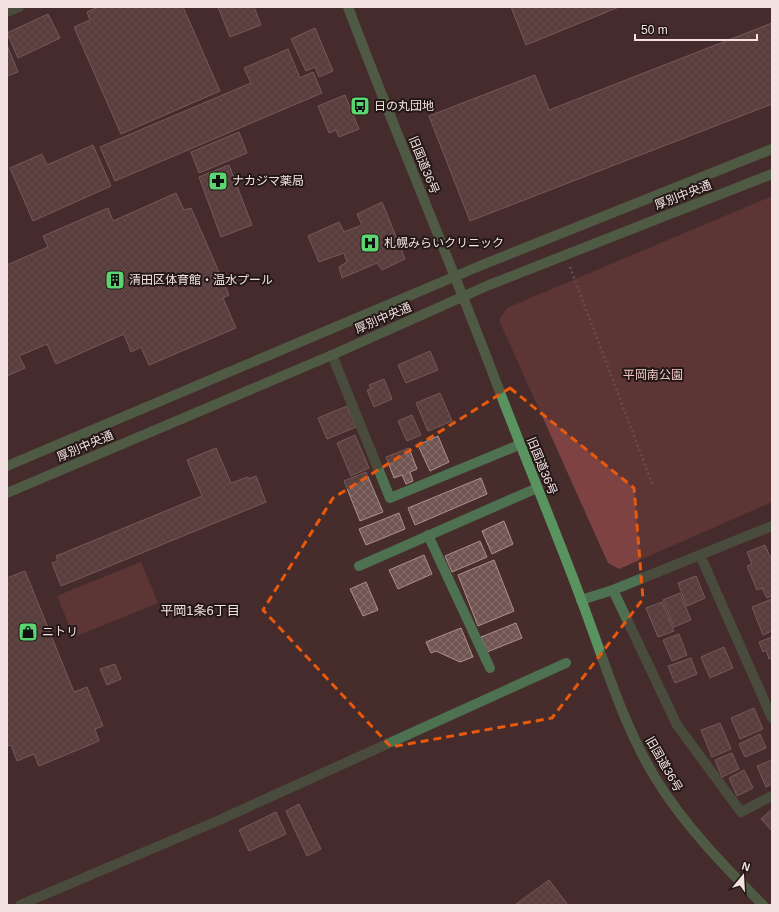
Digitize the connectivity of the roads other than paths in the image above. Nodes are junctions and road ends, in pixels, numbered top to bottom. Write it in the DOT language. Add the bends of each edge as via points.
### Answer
graph roads {
  1 [pos="19,7"];
  2 [pos="348,7"];
  3 [pos="7,12"];
  4 [pos="772,149"];
  5 [pos="772,174"];
  6 [pos="454,277"];
  7 [pos="462,297"];
  8 [pos="332,354"];
  9 [pos="519,445"];
  10 [pos="7,466"];
  11 [pos="537,488"];
  12 [pos="7,493"];
  13 [pos="772,526"];
  14 [pos="428,535"];
  15 [pos="700,556"];
  16 [pos="359,566"];
  17 [pos="613,590"];
  18 [pos="581,600"];
  19 [pos="566,663"];
  20 [pos="490,668"];
  21 [pos="772,718"];
  22 [pos="772,796"];
  23 [pos="20,905"];
  24 [pos="763,905"];
  1 -- 3 [label="street"];
  2 -- 6 [label="main road, 旧国道36号"];
  4 -- 6 [label="main road, 厚別中央通"];
  5 -- 7 [label="main road, 厚別中央通"];
  6 -- 7 [label="main road, 旧国道36号"];
  6 -- 10 [label="main road, 厚別中央通"];
  7 -- 8 [label="main road, 厚別中央通"];
  7 -- 9 [label="main road, 旧国道36号"];
  8 -- 9 [label="street" via="390,498"];
  8 -- 12 [label="main road, 厚別中央通"];
  9 -- 11 [label="main road, 旧国道36号"];
  11 -- 14 [label="street"];
  11 -- 18 [label="main road, 旧国道36号"];
  13 -- 15 [label="street"];
  14 -- 16 [label="street"];
  14 -- 20 [label="street"];
  15 -- 17 [label="street"];
  15 -- 21 [label="street"];
  17 -- 18 [label="street"];
  17 -- 22 [label="street" via="677,724 741,812"];
  18 -- 24 [label="main road, 旧国道36号" via="619,706 657,780 675,807 720,861"];
  19 -- 23 [label="street" via="215,822"];
}
